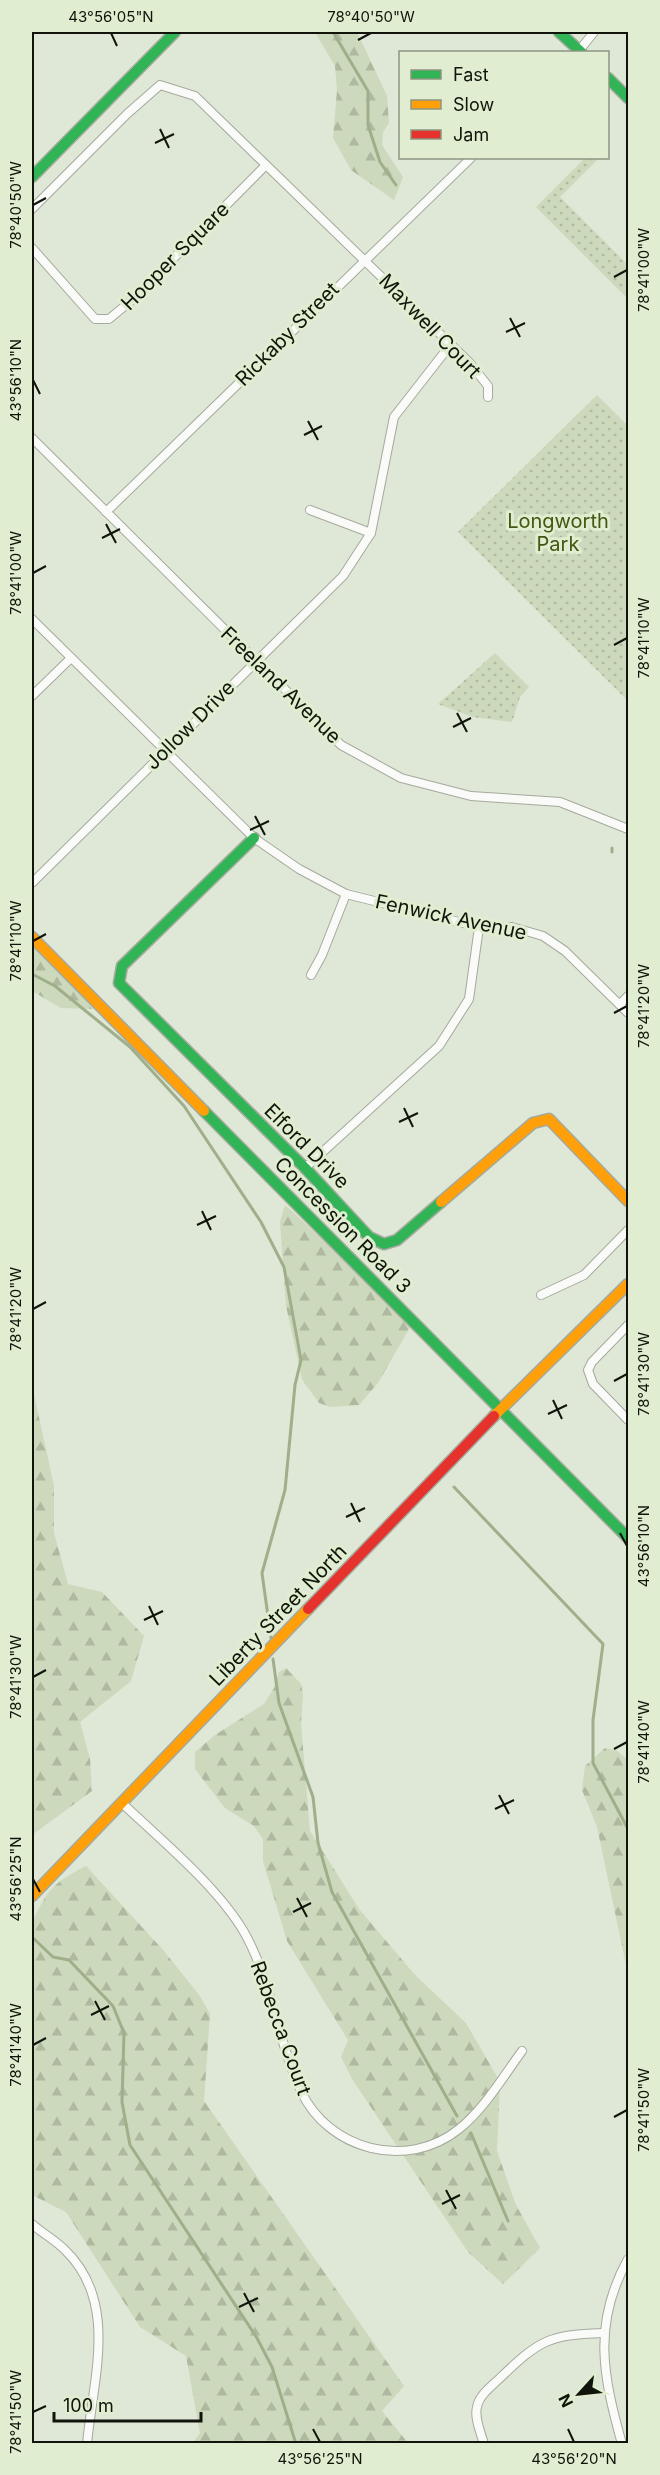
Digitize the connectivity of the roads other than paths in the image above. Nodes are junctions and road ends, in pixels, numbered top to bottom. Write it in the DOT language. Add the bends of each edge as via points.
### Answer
graph roads {
  1 [pos="175,32"];
  2 [pos="559,32"];
  3 [pos="594,32"];
  4 [pos="578,51"];
  5 [pos="580,51"];
  6 [pos="609,79"];
  7 [pos="628,98"];
  8 [pos="470,159"];
  9 [pos="266,165"];
  10 [pos="32,177"];
  11 [pos="32,209"];
  12 [pos="32,248"];
  13 [pos="364,258"];
  14 [pos="451,344"];
  15 [pos="488,397"];
  16 [pos="32,438"];
  17 [pos="310,510"];
  18 [pos="106,512"];
  19 [pos="371,533"];
  20 [pos="32,620"];
  21 [pos="70,659"];
  22 [pos="255,660"];
  23 [pos="32,696"];
  24 [pos="165,750"];
  25 [pos="628,828"];
  26 [pos="254,838"];
  27 [pos="32,883"];
  28 [pos="346,894"];
  29 [pos="479,927"];
  30 [pos="32,937"];
  31 [pos="311,975"];
  32 [pos="628,996"];
  33 [pos="620,1004"];
  34 [pos="628,1013"];
  35 [pos="305,1168"];
  36 [pos="628,1201"];
  37 [pos="628,1230"];
  38 [pos="628,1284"];
  39 [pos="541,1295"];
  40 [pos="628,1325"];
  41 [pos="500,1409"];
  42 [pos="628,1420"];
  43 [pos="628,1538"];
  44 [pos="122,1803"];
  45 [pos="32,1896"];
  46 [pos="522,2051"];
  47 [pos="32,2224"];
  48 [pos="628,2259"];
  49 [pos="603,2333"];
  50 [pos="87,2444"];
  51 [pos="484,2444"];
  52 [pos="622,2444"];
  1 -- 10 [label="street"];
  2 -- 4 [label="street"];
  3 -- 5 [label="street"];
  6 -- 7 [label="street"];
  8 -- 13 [label="street, Rickaby Street"];
  9 -- 11 [label="street" via="195,96 160,85"];
  9 -- 12 [label="street, Hooper Square" via="109,320 95,319"];
  9 -- 13 [label="street"];
  13 -- 14 [label="street, Maxwell Court"];
  13 -- 18 [label="street, Rickaby Street"];
  14 -- 15 [label="street, Maxwell Court" via="488,386"];
  14 -- 19 [label="street, Jollow Drive" via="394,417"];
  16 -- 18 [label="street, Freeland Avenue"];
  17 -- 19 [label="street"];
  18 -- 22 [label="street, Freeland Avenue"];
  19 -- 22 [label="street, Jollow Drive" via="342,576"];
  20 -- 21 [label="street, Fenwick Avenue"];
  21 -- 23 [label="street"];
  21 -- 24 [label="street, Fenwick Avenue"];
  22 -- 24 [label="street, Jollow Drive"];
  22 -- 25 [label="street, Freeland Avenue" via="341,745 401,778 471,796 560,802"];
  24 -- 26 [label="street, Fenwick Avenue"];
  24 -- 27 [label="street, Jollow Drive"];
  26 -- 28 [label="street, Fenwick Avenue" via="299,869"];
  26 -- 35 [label="street, Elford Drive" via="122,966 119,983"];
  28 -- 29 [label="street, Fenwick Avenue"];
  28 -- 31 [label="street"];
  29 -- 33 [label="street, Fenwick Avenue" via="512,927 543,936 565,951"];
  29 -- 35 [label="street" via="469,999 439,1046"];
  30 -- 41 [label="street, Concession Road 3"];
  32 -- 33 [label="street"];
  33 -- 34 [label="street, Fenwick Avenue"];
  35 -- 36 [label="street, Elford Drive" via="369,1236 384,1244 397,1240 533,1123 549,1119"];
  37 -- 39 [label="street" via="584,1275"];
  38 -- 41 [label="street, Liberty Street North"];
  40 -- 42 [label="street" via="588,1370 593,1384"];
  41 -- 43 [label="street, Concession Road 3"];
  41 -- 44 [label="street, Liberty Street North"];
  44 -- 45 [label="street, Liberty Street North"];
  44 -- 46 [label="street, Rebecca Court" via="216,1894 236,1919 258,1963 301,2093 314,2114 342,2138 374,2150 394,2151 435,2142 458,2130 475,2113"];
  47 -- 50 [label="street" via="65,2250 96,2297 100,2336"];
  48 -- 49 [label="street"];
  49 -- 51 [label="street" via="564,2334 529,2350 480,2399 477,2416"];
  49 -- 52 [label="street" via="608,2388"];
}
